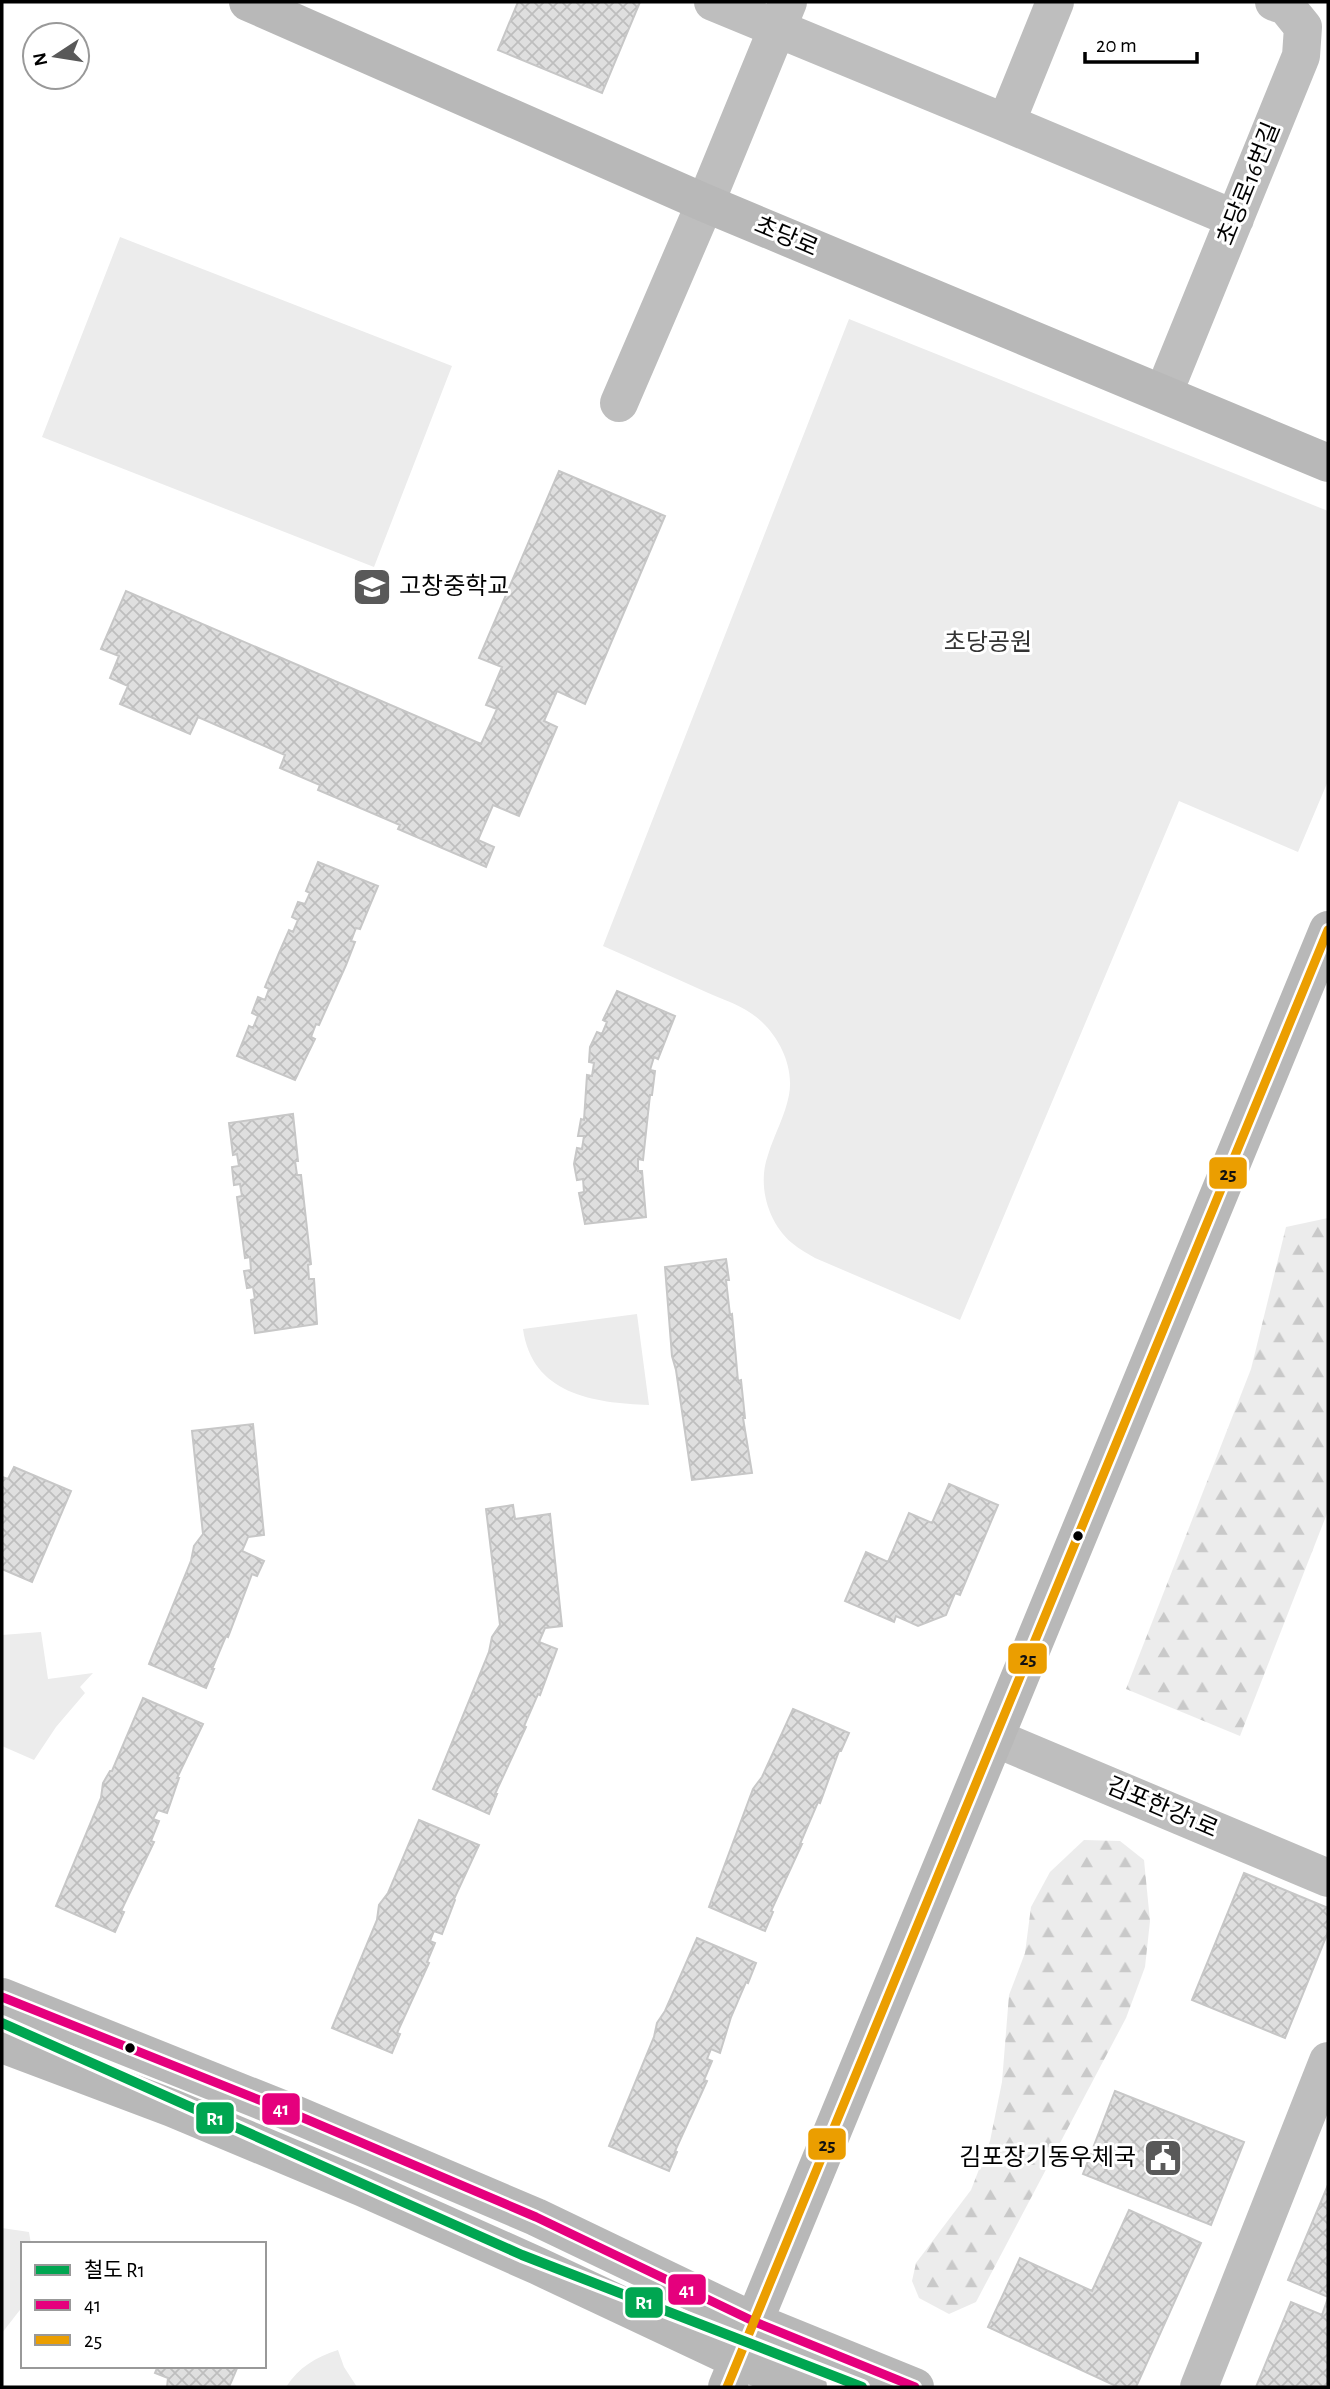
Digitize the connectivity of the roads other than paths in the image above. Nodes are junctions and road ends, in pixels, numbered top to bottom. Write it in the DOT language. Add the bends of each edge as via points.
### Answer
graph roads {
  1 [pos="248,2"];
  2 [pos="292,2"];
  3 [pos="713,2"];
  4 [pos="1055,2"];
  5 [pos="1275,2"];
  6 [pos="783,15"];
  7 [pos="1006,123"];
  8 [pos="709,195"];
  9 [pos="1235,219"];
  10 [pos="1171,375"];
  11 [pos="619,403"];
  12 [pos="1328,444"];
  13 [pos="1328,463"];
  14 [pos="1328,930"];
  15 [pos="995,1738"];
  16 [pos="1328,1878"];
  17 [pos="2,1997"];
  18 [pos="2,2044"];
  19 [pos="1328,2061"];
  20 [pos="755,2322"];
  21 [pos="732,2374"];
  22 [pos="808,2387"];
  23 [pos="915,2387"];
  24 [pos="1199,2387"];
  1 -- 8 [label="street, 초당로"];
  2 -- 8 [label="street, 초당로"];
  3 -- 6 [label="street"];
  4 -- 7 [label="street"];
  5 -- 9 [label="street, 초당로16번길" via="1286,6 1303,27 1301,56"];
  6 -- 7 [label="street"];
  6 -- 8 [label="street"];
  7 -- 9 [label="street"];
  8 -- 10 [label="street, 초당로"];
  8 -- 11 [label="street"];
  8 -- 13 [label="street, 초당로"];
  9 -- 10 [label="street, 초당로16번길"];
  10 -- 12 [label="street, 초당로"];
  14 -- 15 [label="street"];
  15 -- 16 [label="street, 김포한강1로"];
  15 -- 20 [label="street"];
  17 -- 20 [label="street" via="536,2217"];
  18 -- 21 [label="street" via="172,2108 538,2266"];
  19 -- 24 [label="street"];
  20 -- 21 [label="street"];
  20 -- 23 [label="street"];
  21 -- 22 [label="street"];
}
